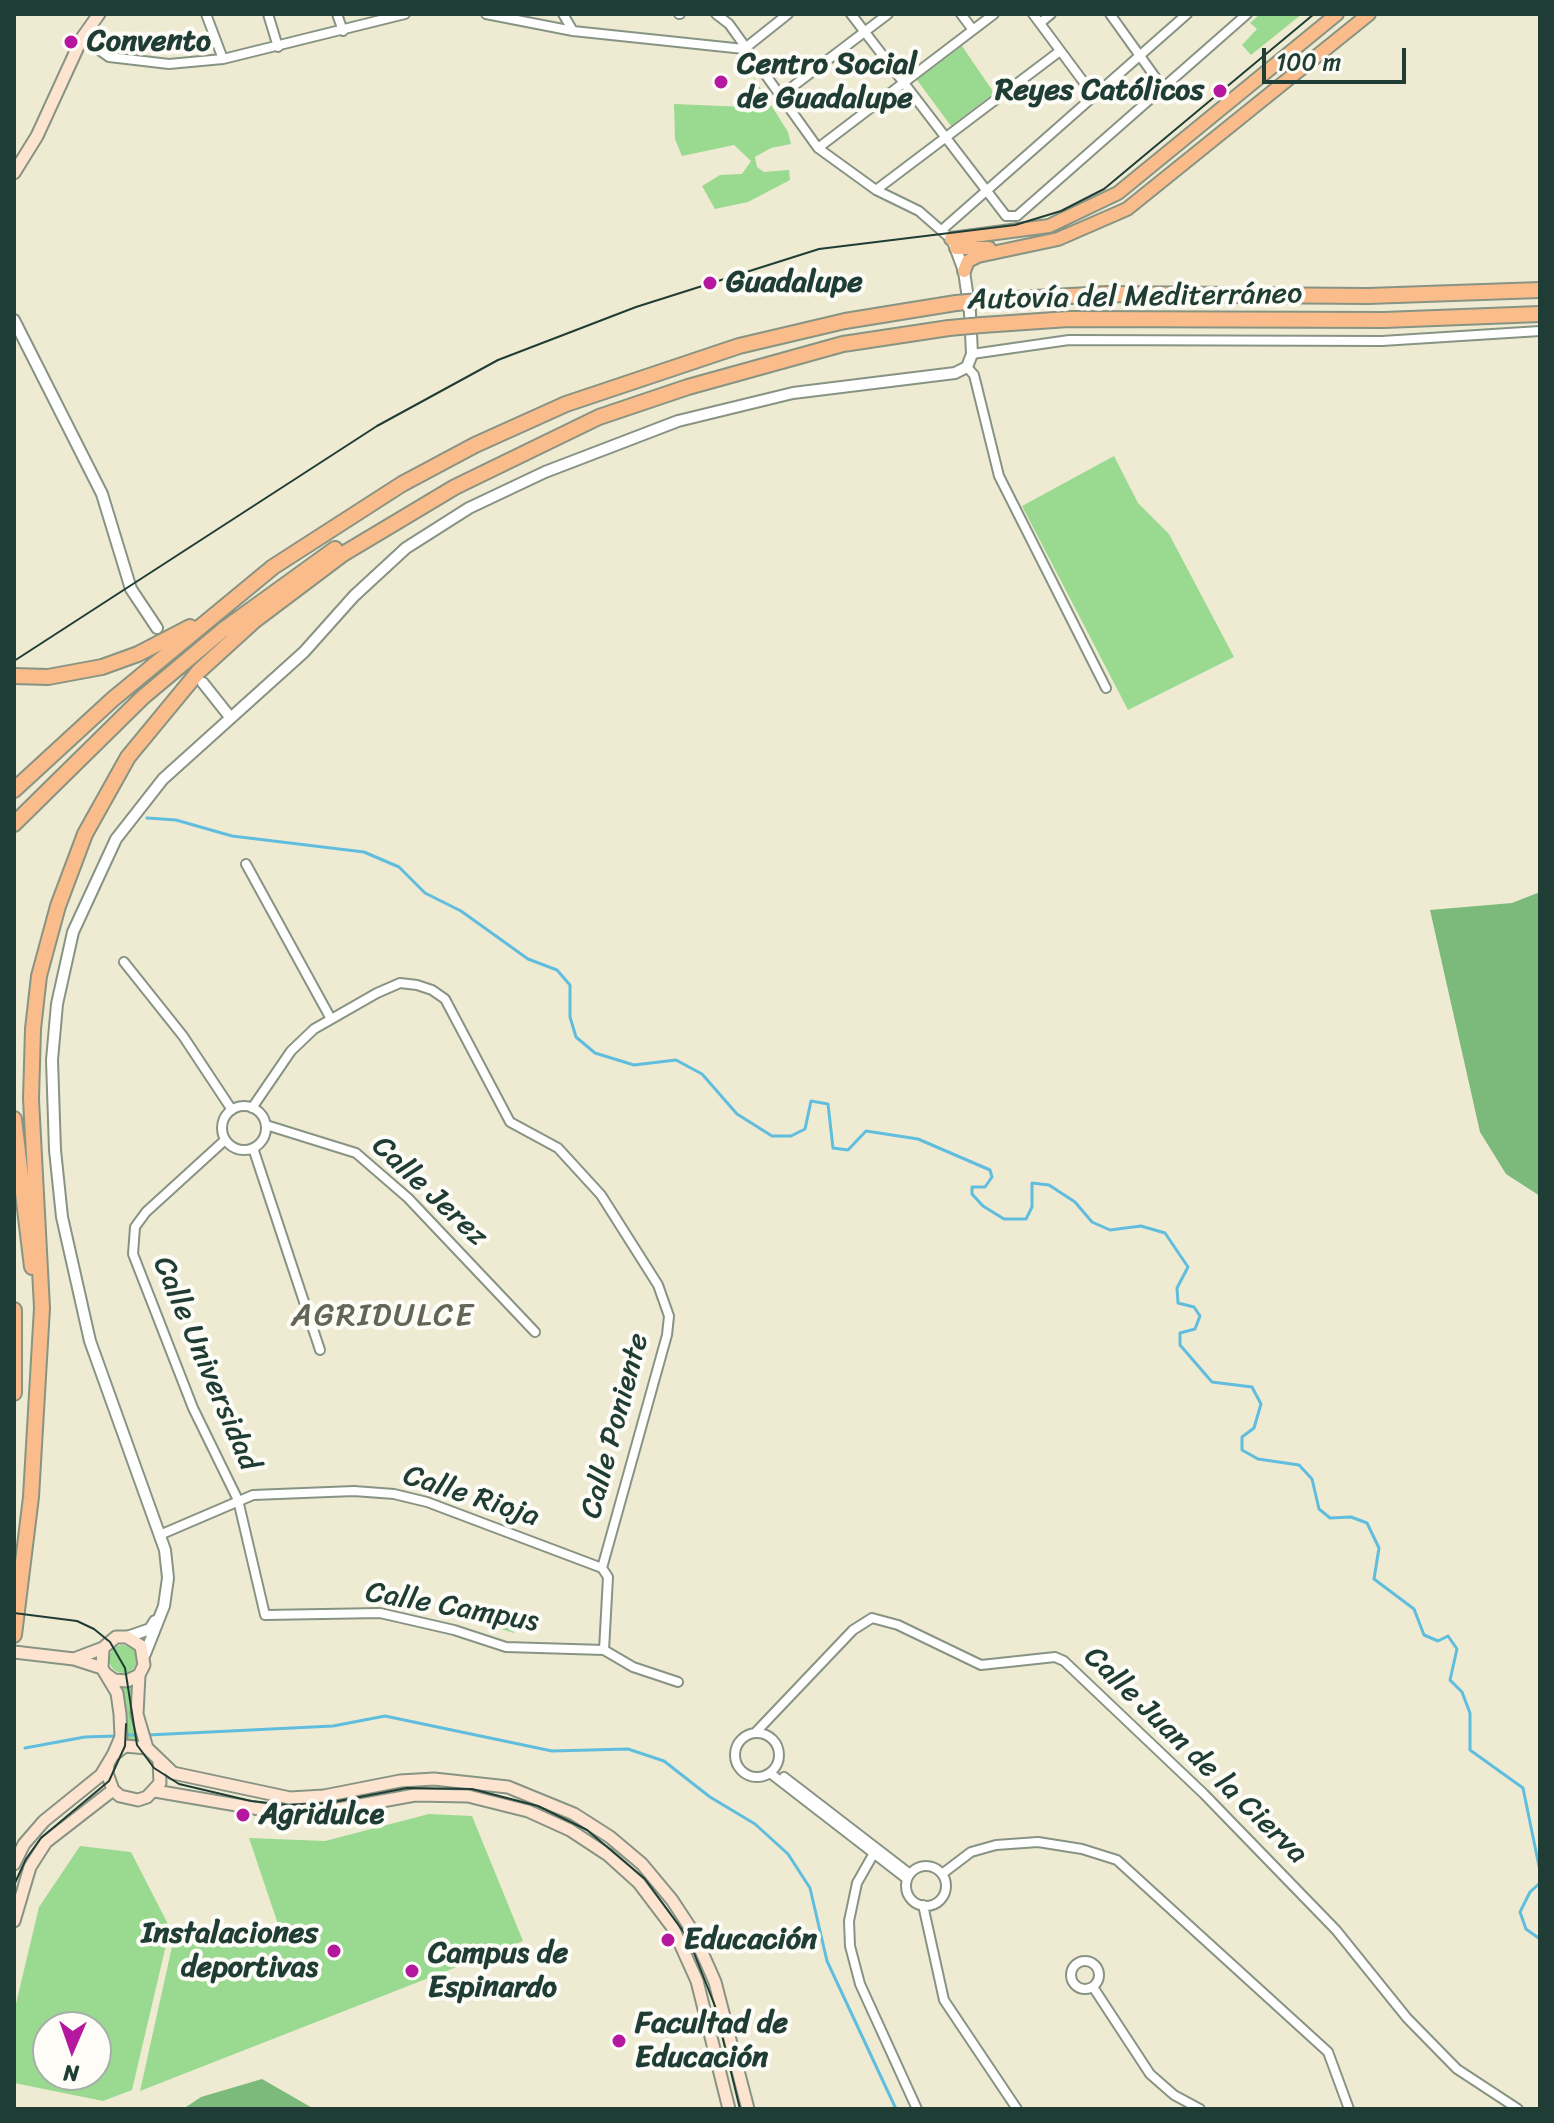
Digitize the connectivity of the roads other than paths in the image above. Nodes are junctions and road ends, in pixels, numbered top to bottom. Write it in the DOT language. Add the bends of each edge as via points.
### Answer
graph roads {
  1 [pos="99,14"];
  2 [pos="206,14"];
  3 [pos="268,14"];
  4 [pos="337,14"];
  5 [pos="405,14"];
  6 [pos="486,14"];
  7 [pos="563,14"];
  8 [pos="716,14"];
  9 [pos="788,14"];
  10 [pos="851,14"];
  11 [pos="888,14"];
  12 [pos="961,14"];
  13 [pos="994,14"];
  14 [pos="1033,14"];
  15 [pos="1051,14"];
  16 [pos="1110,14"];
  17 [pos="1247,14"];
  18 [pos="1337,14"];
  19 [pos="1369,14"];
  20 [pos="1184,15"];
  21 [pos="384,17"];
  22 [pos="1040,23"];
  23 [pos="973,30"];
  24 [pos="343,31"];
  25 [pos="573,31"];
  26 [pos="864,32"];
  27 [pos="82,38"];
  28 [pos="278,47"];
  29 [pos="744,49"];
  30 [pos="1060,51"];
  31 [pos="1140,56"];
  32 [pos="223,59"];
  33 [pos="903,82"];
  34 [pos="1163,88"];
  35 [pos="1094,96"];
  36 [pos="779,97"];
  37 [pos="946,138"];
  38 [pos="818,148"];
  39 [pos="14,173"];
  40 [pos="876,190"];
  41 [pos="986,191"];
  42 [pos="950,238"];
  43 [pos="1019,248"];
  44 [pos="964,271"];
  45 [pos="1540,290"];
  46 [pos="1540,314"];
  47 [pos="14,320"];
  48 [pos="1540,331"];
  49 [pos="972,354"];
  50 [pos="967,367"];
  51 [pos="599,417"];
  52 [pos="215,613"];
  53 [pos="157,628"];
  54 [pos="14,676"];
  55 [pos="203,683"];
  56 [pos="1106,688"];
  57 [pos="230,717"];
  58 [pos="14,790"];
  59 [pos="14,824"];
  60 [pos="246,864"];
  61 [pos="124,962"];
  62 [pos="331,1019"];
  63 [pos="252,1108"];
  64 [pos="232,1110"];
  65 [pos="14,1119"];
  66 [pos="266,1125"];
  67 [pos="225,1140"];
  68 [pos="253,1148"];
  69 [pos="14,1310"];
  70 [pos="535,1332"];
  71 [pos="320,1350"];
  72 [pos="38,1380"];
  73 [pos="14,1393"];
  74 [pos="238,1500"];
  75 [pos="162,1534"];
  76 [pos="602,1568"];
  77 [pos="164,1606"];
  78 [pos="14,1635"];
  79 [pos="127,1637"];
  80 [pos="103,1648"];
  81 [pos="604,1650"];
  82 [pos="14,1652"];
  83 [pos="145,1654"];
  84 [pos="74,1659"];
  85 [pos="104,1671"];
  86 [pos="139,1675"];
  87 [pos="678,1682"];
  88 [pos="755,1733"];
  89 [pos="147,1748"];
  90 [pos="111,1759"];
  91 [pos="159,1760"];
  92 [pos="772,1771"];
  93 [pos="113,1790"];
  94 [pos="155,1791"];
  95 [pos="874,1853"];
  96 [pos="14,1864"];
  97 [pos="942,1874"];
  98 [pos="908,1877"];
  99 [pos="923,1905"];
  100 [pos="14,1921"];
  101 [pos="1093,1987"];
  102 [pos="729,2109"];
  103 [pos="748,2109"];
  104 [pos="917,2109"];
  105 [pos="1017,2109"];
  106 [pos="1200,2109"];
  107 [pos="1349,2109"];
  108 [pos="1518,2109"];
  1 -- 27 [label="main road"];
  2 -- 32 [label="street"];
  3 -- 28 [label="street"];
  4 -- 24 [label="street"];
  5 -- 21 [label="street"];
  6 -- 25 [label="street"];
  7 -- 25 [label="street"];
  8 -- 29 [label="street"];
  9 -- 29 [label="street"];
  10 -- 26 [label="street"];
  11 -- 26 [label="street"];
  12 -- 23 [label="street"];
  13 -- 23 [label="street"];
  14 -- 22 [label="street"];
  15 -- 22 [label="street"];
  16 -- 31 [label="street"];
  17 -- 34 [label="street"];
  18 -- 42 [label="main road" via="1118,193 1049,226"];
  19 -- 43 [label="main road" via="1127,209 1058,239"];
  20 -- 31 [label="street"];
  21 -- 24 [label="street"];
  22 -- 30 [label="street"];
  23 -- 33 [label="street"];
  24 -- 28 [label="street"];
  25 -- 29 [label="street"];
  26 -- 33 [label="street"];
  26 -- 36 [label="street"];
  27 -- 32 [label="street" via="109,57 169,64"];
  27 -- 39 [label="main road"];
  28 -- 32 [label="street"];
  29 -- 36 [label="street"];
  30 -- 35 [label="street"];
  30 -- 37 [label="street"];
  31 -- 34 [label="street"];
  31 -- 35 [label="street"];
  33 -- 37 [label="street"];
  33 -- 38 [label="street"];
  34 -- 41 [label="street" via="1017,216 1006,216"];
  35 -- 41 [label="street"];
  36 -- 38 [label="street"];
  37 -- 40 [label="street"];
  37 -- 41 [label="street"];
  38 -- 40 [label="street"];
  40 -- 42 [label="street" via="906,204"];
  41 -- 42 [label="street"];
  42 -- 43 [label="main road"];
  42 -- 44 [label="street"];
  43 -- 44 [label="main road" via="978,256"];
  44 -- 49 [label="street"];
  45 -- 52 [label="highway, Autovía del Mediterráneo, bridge" via="1368,296 1107,294 979,301 845,321 739,346 566,404 475,445 402,484 273,567"];
  46 -- 51 [label="highway, Autovía del Mediterráneo, bridge" via="1384,320 1069,319 949,328 843,344"];
  47 -- 53 [label="street" via="102,494 131,589"];
  48 -- 49 [label="street" via="1382,341 1069,340"];
  49 -- 50 [label="street"];
  50 -- 56 [label="street" via="974,375 999,476"];
  50 -- 57 [label="street" via="955,373 793,393 678,421 545,472 469,508 406,548 304,652"];
  51 -- 59 [label="highway" via="451,481 301,572 143,697"];
  51 -- 72 [label="highway, Autovía del Mediterráneo" via="423,505 277,603 179,693 112,784 85,834 39,976 31,1099 42,1308"];
  52 -- 54 [label="highway" via="160,644 102,667 48,677"];
  52 -- 58 [label="highway, Autovía del Mediterráneo"];
  55 -- 57 [label="street"];
  57 -- 75 [label="street" via="163,779 116,839 73,932 53,1046 55,1150 74,1279 90,1341"];
  60 -- 62 [label="street"];
  61 -- 64 [label="street" via="183,1036"];
  62 -- 63 [label="street, Calle Poniente" via="291,1051"];
  62 -- 76 [label="street, Calle Poniente" via="400,983 432,990 445,999 510,1122 546,1139 571,1161 601,1195 658,1285 669,1316 667,1335"];
  63 -- 64 [label="street"];
  63 -- 66 [label="street"];
  64 -- 67 [label="street" via="222,1127"];
  65 -- 72 [label="highway" via="34,1281"];
  66 -- 68 [label="street"];
  66 -- 70 [label="street, Calle Jerez" via="356,1153 408,1198"];
  67 -- 68 [label="street" via="238,1149"];
  67 -- 74 [label="street, Calle Universidad" via="146,1212 135,1227 133,1254 206,1437"];
  68 -- 71 [label="street"];
  69 -- 73 [label="highway"];
  72 -- 78 [label="highway, Autovía del Mediterráneo"];
  74 -- 75 [label="street, Calle Rioja"];
  74 -- 76 [label="street, Calle Rioja" via="285,1493 394,1494"];
  74 -- 81 [label="street, Calle Campus" via="265,1615 380,1613 506,1647"];
  75 -- 77 [label="street" via="168,1578"];
  76 -- 81 [label="street" via="608,1577"];
  77 -- 79 [label="street" via="150,1629"];
  77 -- 83 [label="street"];
  79 -- 80 [label="main road" via="116,1637"];
  79 -- 83 [label="main road"];
  80 -- 84 [label="main road"];
  80 -- 85 [label="main road"];
  81 -- 87 [label="street" via="633,1667"];
  82 -- 84 [label="main road"];
  83 -- 86 [label="main road"];
  84 -- 85 [label="main road"];
  85 -- 86 [label="main road" via="114,1680"];
  85 -- 90 [label="main road" via="117,1693 120,1714 121,1737"];
  86 -- 89 [label="main road" via="137,1714"];
  88 -- 92 [label="street" via="775,1741 779,1755"];
  88 -- 92 [label="street" via="737,1744 737,1765 755,1777"];
  88 -- 108 [label="street, Calle Juan de la Cierva" via="853,1630 872,1618 981,1665 1055,1657 1064,1661 1336,1930 1407,2018 1457,2069"];
  89 -- 90 [label="main road" via="125,1746"];
  89 -- 91 [label="main road"];
  90 -- 93 [label="main road" via="107,1773"];
  90 -- 96 [label="main road" via="101,1775 44,1821"];
  91 -- 94 [label="main road"];
  91 -- 103 [label="main road" via="189,1778 290,1798 400,1781 464,1780 508,1787 574,1814 642,1864 693,1932 720,1997"];
  92 -- 95 [label="street"];
  92 -- 98 [label="street"];
  93 -- 94 [label="main road" via="138,1800"];
  93 -- 100 [label="main road" via="46,1842 30,1867"];
  94 -- 102 [label="main road" via="289,1814 415,1795 468,1796 520,1808 570,1830 639,1883 673,1928 697,1981"];
  95 -- 98 [label="street"];
  95 -- 104 [label="street" via="857,1883 850,1946 860,1984"];
  97 -- 98 [label="street" via="926,1866"];
  97 -- 99 [label="street" via="942,1897"];
  97 -- 107 [label="street" via="971,1852 996,1845 1038,1842 1117,1860 1328,2052"];
  98 -- 99 [label="street" via="908,1893"];
  99 -- 105 [label="street" via="944,2000"];
  101 -- 106 [label="street" via="1150,2074"];
}
